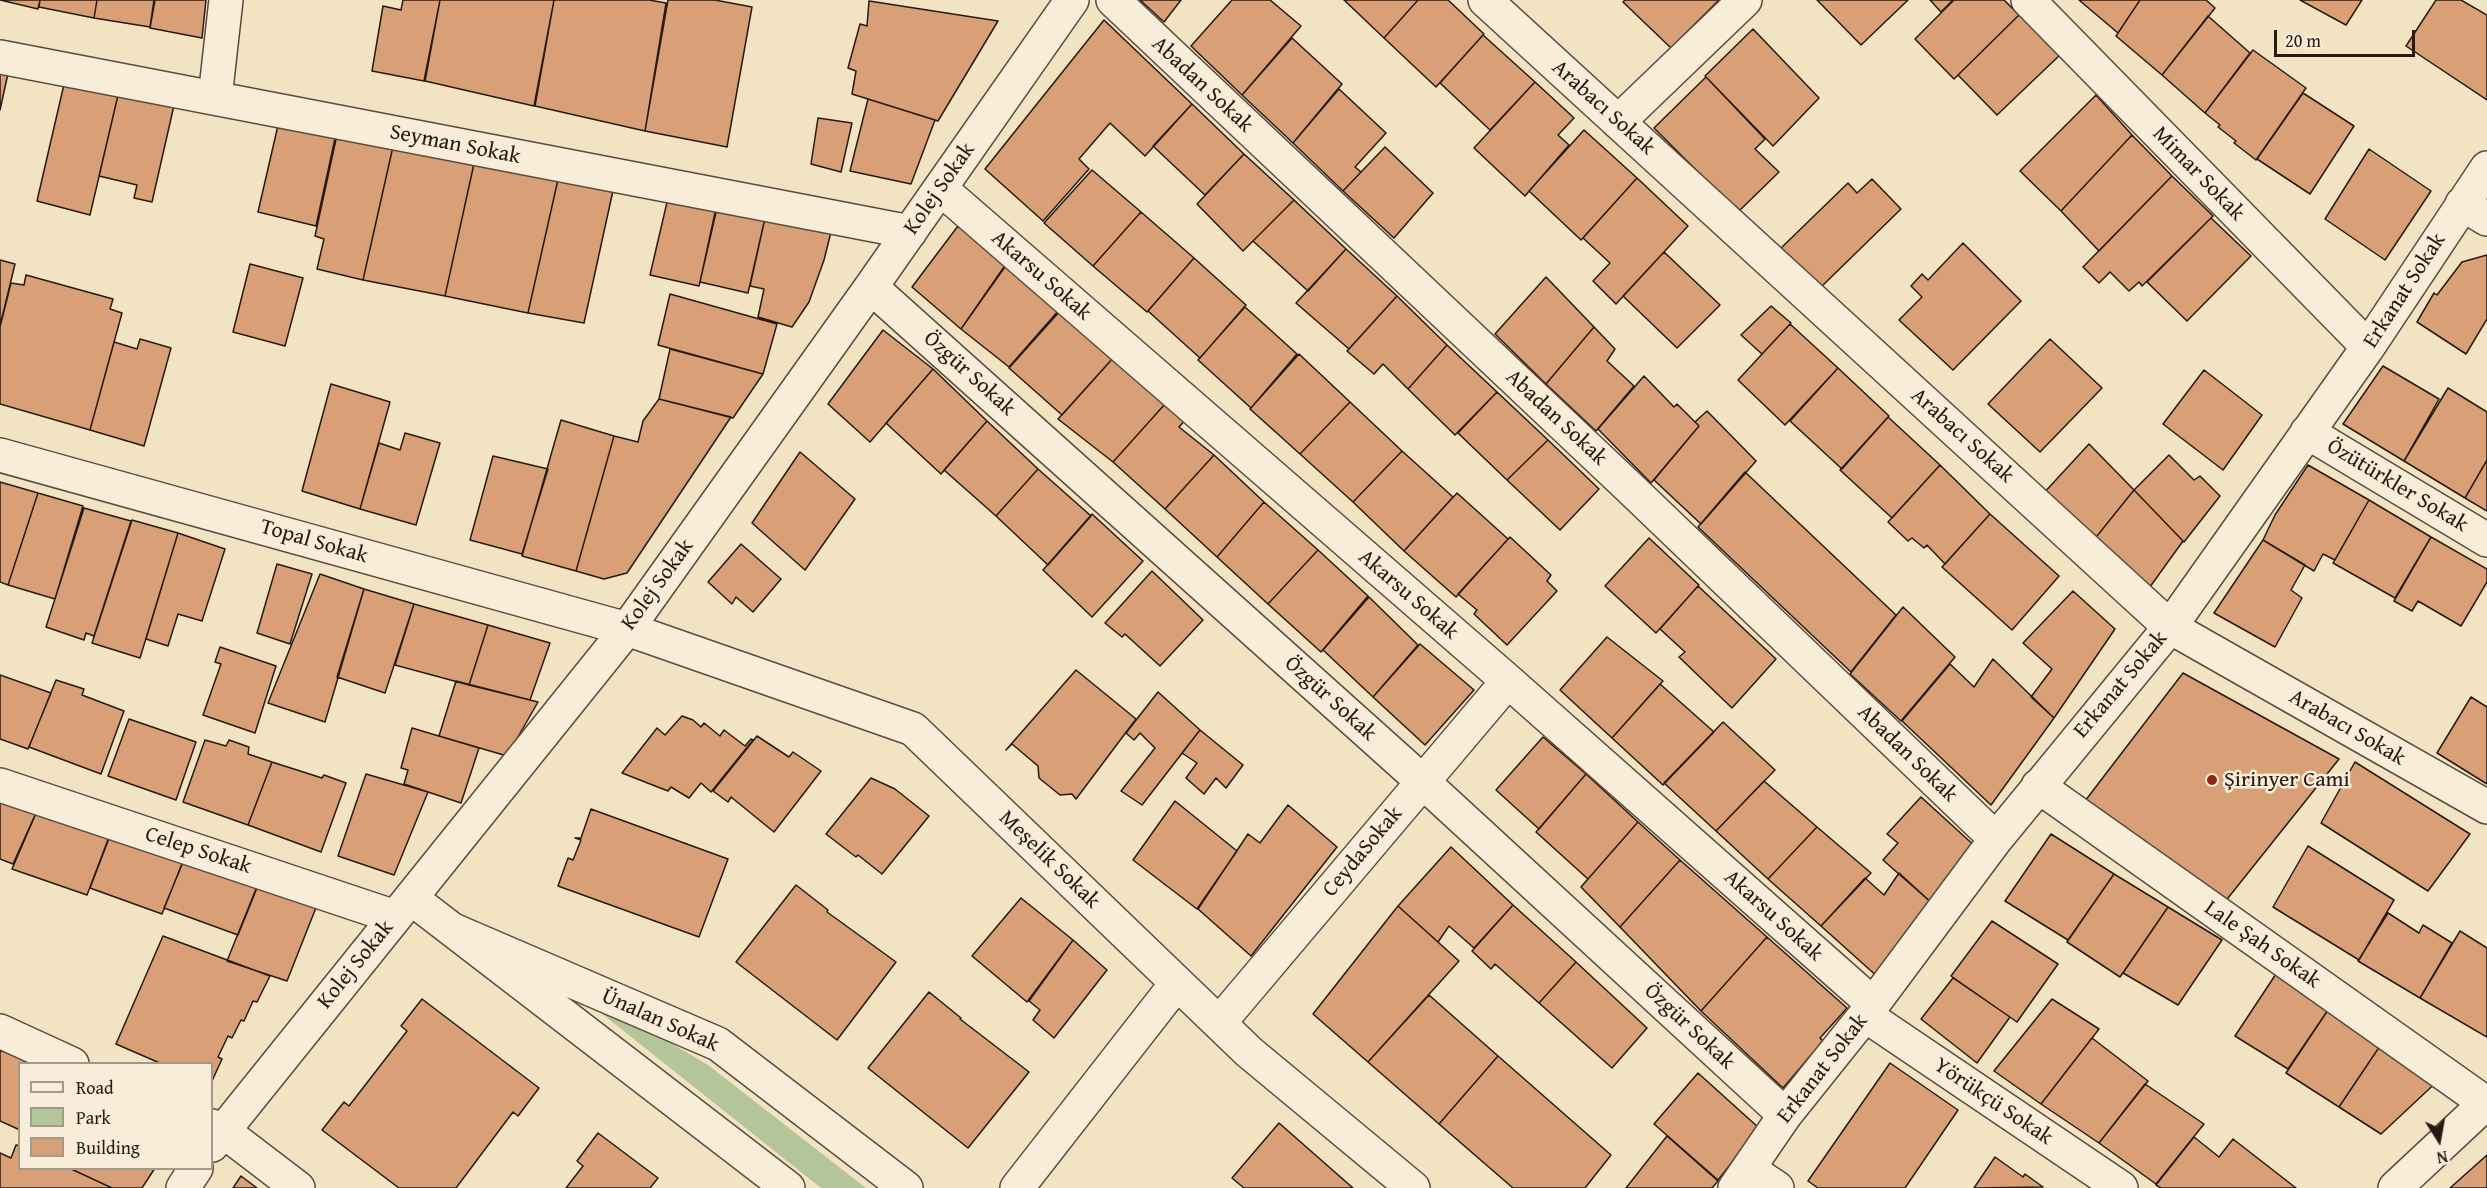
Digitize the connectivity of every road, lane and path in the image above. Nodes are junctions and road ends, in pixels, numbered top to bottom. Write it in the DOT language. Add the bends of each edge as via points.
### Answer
graph roads {
  1 [pos="226,0"];
  2 [pos="1072,0"];
  3 [pos="1113,0"];
  4 [pos="1485,0"];
  5 [pos="1745,0"];
  6 [pos="2028,0"];
  7 [pos="0,57"];
  8 [pos="215,98"];
  9 [pos="1618,122"];
  10 [pos="2487,168"];
  11 [pos="940,189"];
  12 [pos="2475,212"];
  13 [pos="910,232"];
  14 [pos="871,287"];
  15 [pos="2368,347"];
  16 [pos="2307,432"];
  17 [pos="0,455"];
  18 [pos="2487,540"];
  19 [pos="2170,627"];
  20 [pos="627,629"];
  21 [pos="1508,681"];
  22 [pos="1422,781"];
  23 [pos="0,785"];
  24 [pos="2038,786"];
  25 [pos="2487,807"];
  26 [pos="1996,839"];
  27 [pos="403,907"];
  28 [pos="453,930"];
  29 [pos="1177,983"];
  30 [pos="1869,1010"];
  31 [pos="1219,1023"];
  32 [pos="0,1031"];
  33 [pos="68,1062"];
  34 [pos="2487,1103"];
  35 [pos="1785,1115"];
  36 [pos="215,1134"];
  37 [pos="195,1170"];
  38 [pos="1743,1179"];
  39 [pos="183,1188"];
  40 [pos="298,1188"];
  41 [pos="788,1188"];
  42 [pos="906,1188"];
  43 [pos="1017,1188"];
  44 [pos="1413,1188"];
  45 [pos="1777,1188"];
  46 [pos="2121,1188"];
  47 [pos="2395,1188"];
  1 -- 8 [label="street"];
  2 -- 11 [label="street, Kolej Sokak"];
  3 -- 26 [label="street, Abadan Sokak"];
  4 -- 9 [label="street, Arabacı Sokak"];
  5 -- 9 [label="street"];
  6 -- 15 [label="street, Mimar Sokak"];
  7 -- 8 [label="street, Seyman Sokak"];
  8 -- 13 [label="street, Seyman Sokak"];
  9 -- 19 [label="street, Arabacı Sokak"];
  10 -- 12 [label="street, Erkanat Sokak"];
  11 -- 13 [label="street, Kolej Sokak"];
  11 -- 21 [label="street, Akarsu Sokak"];
  12 -- 15 [label="street, Erkanat Sokak"];
  13 -- 14 [label="street, Kolej Sokak"];
  14 -- 20 [label="street, Kolej Sokak"];
  14 -- 22 [label="street, Özgür Sokak"];
  15 -- 16 [label="street, Erkanat Sokak"];
  16 -- 18 [label="street, Özütürkler Sokak"];
  16 -- 19 [label="street, Erkanat Sokak"];
  17 -- 20 [label="street, Topal Sokak"];
  19 -- 24 [label="street, Erkanat Sokak"];
  19 -- 25 [label="street, Arabacı Sokak"];
  20 -- 27 [label="street, Kolej Sokak"];
  20 -- 29 [label="street, Meşelik Sokak" via="913,729"];
  21 -- 22 [label="street, CeydaSokak"];
  21 -- 30 [label="street, Akarsu Sokak"];
  22 -- 31 [label="street, CeydaSokak"];
  22 -- 35 [label="street, Özgür Sokak"];
  23 -- 27 [label="street, Celep Sokak"];
  24 -- 26 [label="street, Erkanat Sokak"];
  24 -- 34 [label="street, Lale Şah Sokak"];
  26 -- 30 [label="street, Erkanat Sokak"];
  27 -- 28 [label="street, Ünalan Sokak"];
  27 -- 36 [label="street, Kolej Sokak"];
  28 -- 41 [label="street, Ünalan Sokak"];
  28 -- 42 [label="street, Ünalan Sokak" via="718,1044"];
  29 -- 31 [label="street, Meşelik Sokak"];
  29 -- 43 [label="street"];
  30 -- 35 [label="street, Erkanat Sokak"];
  30 -- 46 [label="street, Yörükçü Sokak"];
  31 -- 44 [label="street, Meşelik Sokak"];
  32 -- 33 [label="street"];
  34 -- 47 [label="street"];
  35 -- 38 [label="street, Erkanat Sokak"];
  36 -- 40 [label="street"];
  37 -- 39 [label="street"];
  38 -- 45 [label="street"];
}
